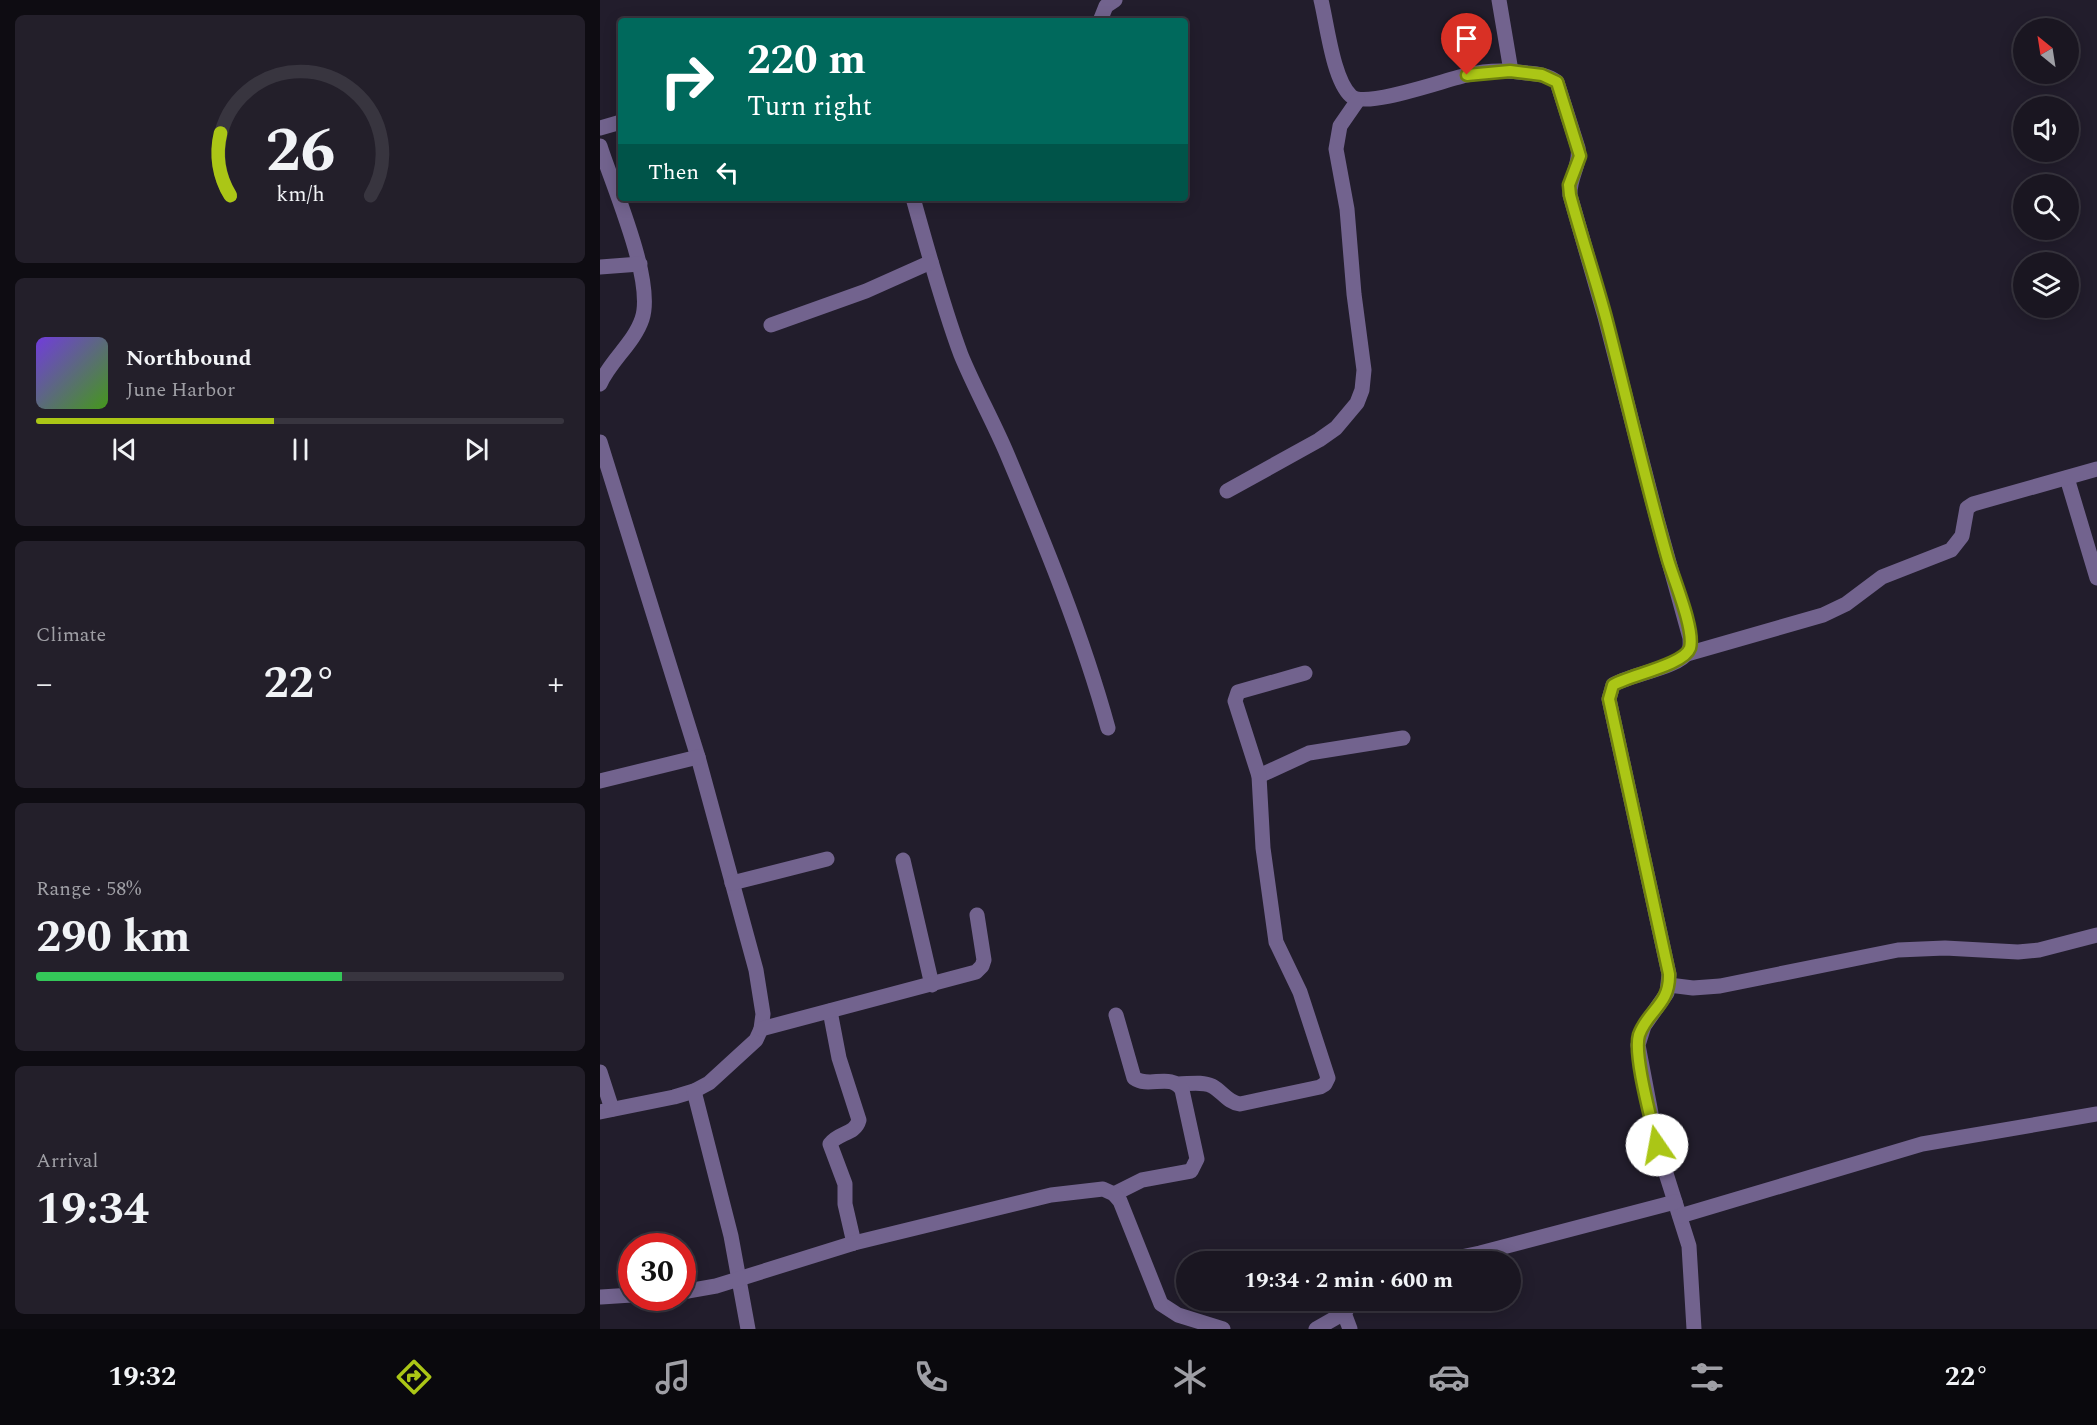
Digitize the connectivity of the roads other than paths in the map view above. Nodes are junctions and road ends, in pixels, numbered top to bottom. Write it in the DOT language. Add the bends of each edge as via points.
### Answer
graph roads {
  1 [pos="1115,0"];
  2 [pos="1321,0"];
  3 [pos="1499,0"];
  4 [pos="1102,18"];
  5 [pos="1510,71"];
  6 [pos="1358,100"];
  7 [pos="618,123"];
  8 [pos="600,128"];
  9 [pos="600,146"];
  10 [pos="618,199"];
  11 [pos="619,201"];
  12 [pos="914,201"];
  13 [pos="931,262"];
  14 [pos="640,264"];
  15 [pos="600,267"];
  16 [pos="771,325"];
  17 [pos="605,365"];
  18 [pos="600,384"];
  19 [pos="600,442"];
  20 [pos="2097,469"];
  21 [pos="2067,478"];
  22 [pos="1227,491"];
  23 [pos="2097,578"];
  24 [pos="1687,654"];
  25 [pos="1305,673"];
  26 [pos="1108,728"];
  27 [pos="1403,738"];
  28 [pos="698,757"];
  29 [pos="1259,776"];
  30 [pos="600,781"];
  31 [pos="827,859"];
  32 [pos="903,860"];
  33 [pos="732,883"];
  34 [pos="977,915"];
  35 [pos="2097,935"];
  36 [pos="932,985"];
  37 [pos="1669,985"];
  38 [pos="830,1011"];
  39 [pos="1116,1015"];
  40 [pos="761,1029"];
  41 [pos="600,1072"];
  42 [pos="1178,1084"];
  43 [pos="694,1091"];
  44 [pos="606,1111"];
  45 [pos="2097,1114"];
  46 [pos="1114,1194"];
  47 [pos="1677,1209"];
  48 [pos="854,1243"];
  49 [pos="1489,1251"];
  50 [pos="740,1279"];
  51 [pos="696,1290"];
  52 [pos="618,1296"];
  53 [pos="601,1297"];
  54 [pos="1343,1311"];
  55 [pos="1349,1311"];
  56 [pos="748,1329"];
  57 [pos="1223,1329"];
  58 [pos="1316,1329"];
  59 [pos="1350,1329"];
  60 [pos="1694,1329"];
  1 -- 4 [label="street" via="1103,11"];
  2 -- 6 [label="street" via="1340,78"];
  3 -- 5 [label="street"];
  5 -- 6 [label="street" via="1467,75"];
  5 -- 24 [label="street" via="1542,75 1557,82 1578,148 1580,156 1569,185 1570,195 1688,627 1691,646"];
  6 -- 22 [label="street" via="1340,126 1336,149 1347,209 1364,370 1362,390 1352,410 1336,428"];
  7 -- 8 [label="street"];
  9 -- 10 [label="street"];
  11 -- 14 [label="street"];
  12 -- 13 [label="street"];
  13 -- 16 [label="street"];
  13 -- 26 [label="street" via="962,355 1069,606"];
  14 -- 15 [label="street"];
  14 -- 17 [label="street" via="646,303 642,321"];
  17 -- 18 [label="street"];
  19 -- 28 [label="street"];
  20 -- 21 [label="street"];
  21 -- 23 [label="street"];
  21 -- 24 [label="street" via="1973,504 1967,508 1962,536 1951,550 1882,578 1823,615"];
  24 -- 37 [label="street" via="1622,679 1613,685 1609,699"];
  25 -- 29 [label="street" via="1235,696"];
  27 -- 29 [label="street" via="1309,753"];
  28 -- 30 [label="street"];
  28 -- 33 [label="street"];
  29 -- 42 [label="street" via="1263,848 1276,942 1300,992 1328,1078 1320,1087 1240,1104 1204,1083"];
  31 -- 33 [label="street"];
  32 -- 36 [label="street"];
  33 -- 40 [label="street" via="762,1000"];
  34 -- 36 [label="street" via="982,966 969,976"];
  35 -- 37 [label="street" via="2018,952 1898,950 1720,986"];
  36 -- 38 [label="street"];
  37 -- 47 [label="street" via="1663,1001 1644,1026 1638,1045 1657,1145"];
  38 -- 40 [label="street"];
  38 -- 48 [label="street" via="839,1058 860,1120 853,1130 830,1144 845,1184 845,1204"];
  39 -- 42 [label="street" via="1134,1078 1140,1082"];
  40 -- 43 [label="street" via="756,1040 726,1070"];
  41 -- 44 [label="street"];
  42 -- 46 [label="street" via="1197,1159 1195,1166 1185,1173 1142,1180"];
  43 -- 44 [label="street"];
  43 -- 50 [label="street"];
  45 -- 47 [label="street" via="1923,1144"];
  46 -- 48 [label="street" via="1091,1189 1051,1195"];
  46 -- 57 [label="street" via="1161,1304 1178,1315"];
  47 -- 49 [label="street"];
  47 -- 60 [label="street" via="1689,1246"];
  48 -- 50 [label="street"];
  50 -- 51 [label="street"];
  50 -- 56 [label="street"];
  52 -- 53 [label="street"];
  54 -- 58 [label="street"];
  55 -- 59 [label="street"];
}
